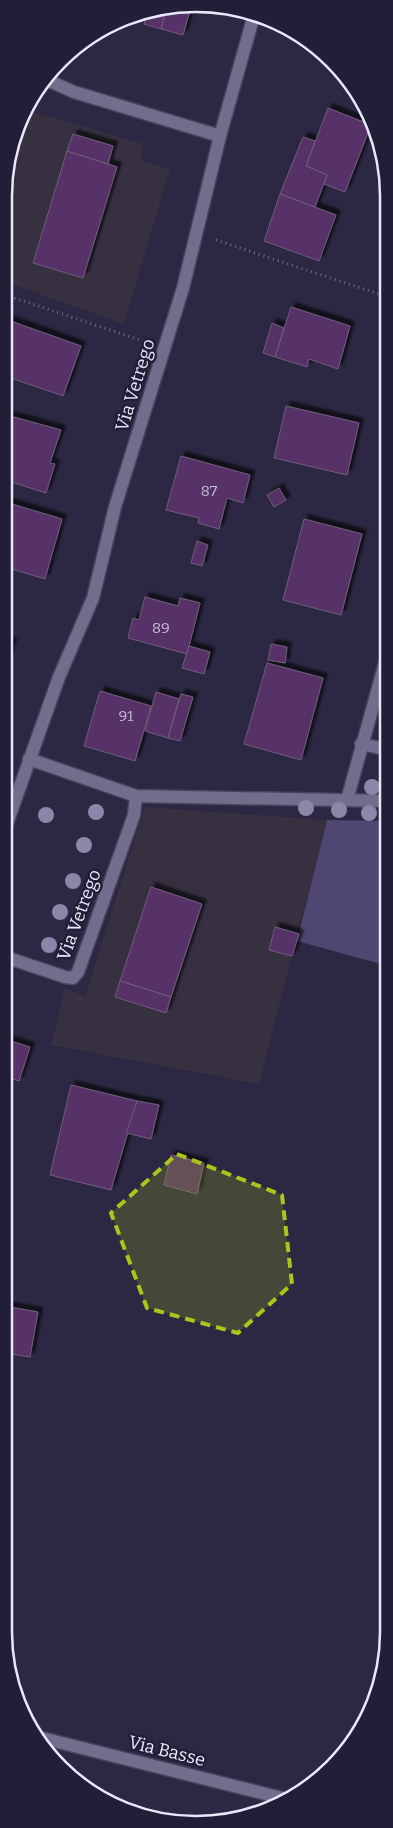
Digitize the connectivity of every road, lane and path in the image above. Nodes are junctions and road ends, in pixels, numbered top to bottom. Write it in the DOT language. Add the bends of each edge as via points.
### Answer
graph roads {
  1 [pos="252,21"];
  2 [pos="52,82"];
  3 [pos="220,136"];
  4 [pos="197,234"];
  5 [pos="380,294"];
  6 [pos="12,297"];
  7 [pos="165,348"];
  8 [pos="380,679"];
  9 [pos="361,744"];
  10 [pos="380,748"];
  11 [pos="29,759"];
  12 [pos="136,796"];
  13 [pos="347,800"];
  14 [pos="380,801"];
  15 [pos="12,809"];
  16 [pos="12,960"];
  17 [pos="48,1739"];
  18 [pos="278,1797"];
  1 -- 3 [label="street, Via Vetrego"];
  2 -- 3 [label="street" via="74,92"];
  3 -- 4 [label="street, Via Vetrego"];
  4 -- 5 [label="path"];
  4 -- 7 [label="street, Via Vetrego"];
  6 -- 7 [label="path"];
  7 -- 11 [label="street, Via Vetrego" via="115,507 93,598"];
  8 -- 9 [label="street"];
  9 -- 10 [label="street"];
  9 -- 13 [label="street"];
  11 -- 12 [label="street"];
  11 -- 15 [label="street, Via Vetrego"];
  12 -- 13 [label="street"];
  12 -- 16 [label="street, Via Vetrego" via="134,815 78,972 73,978 64,977"];
  13 -- 14 [label="street"];
  17 -- 18 [label="street, Via Basse"];
}
